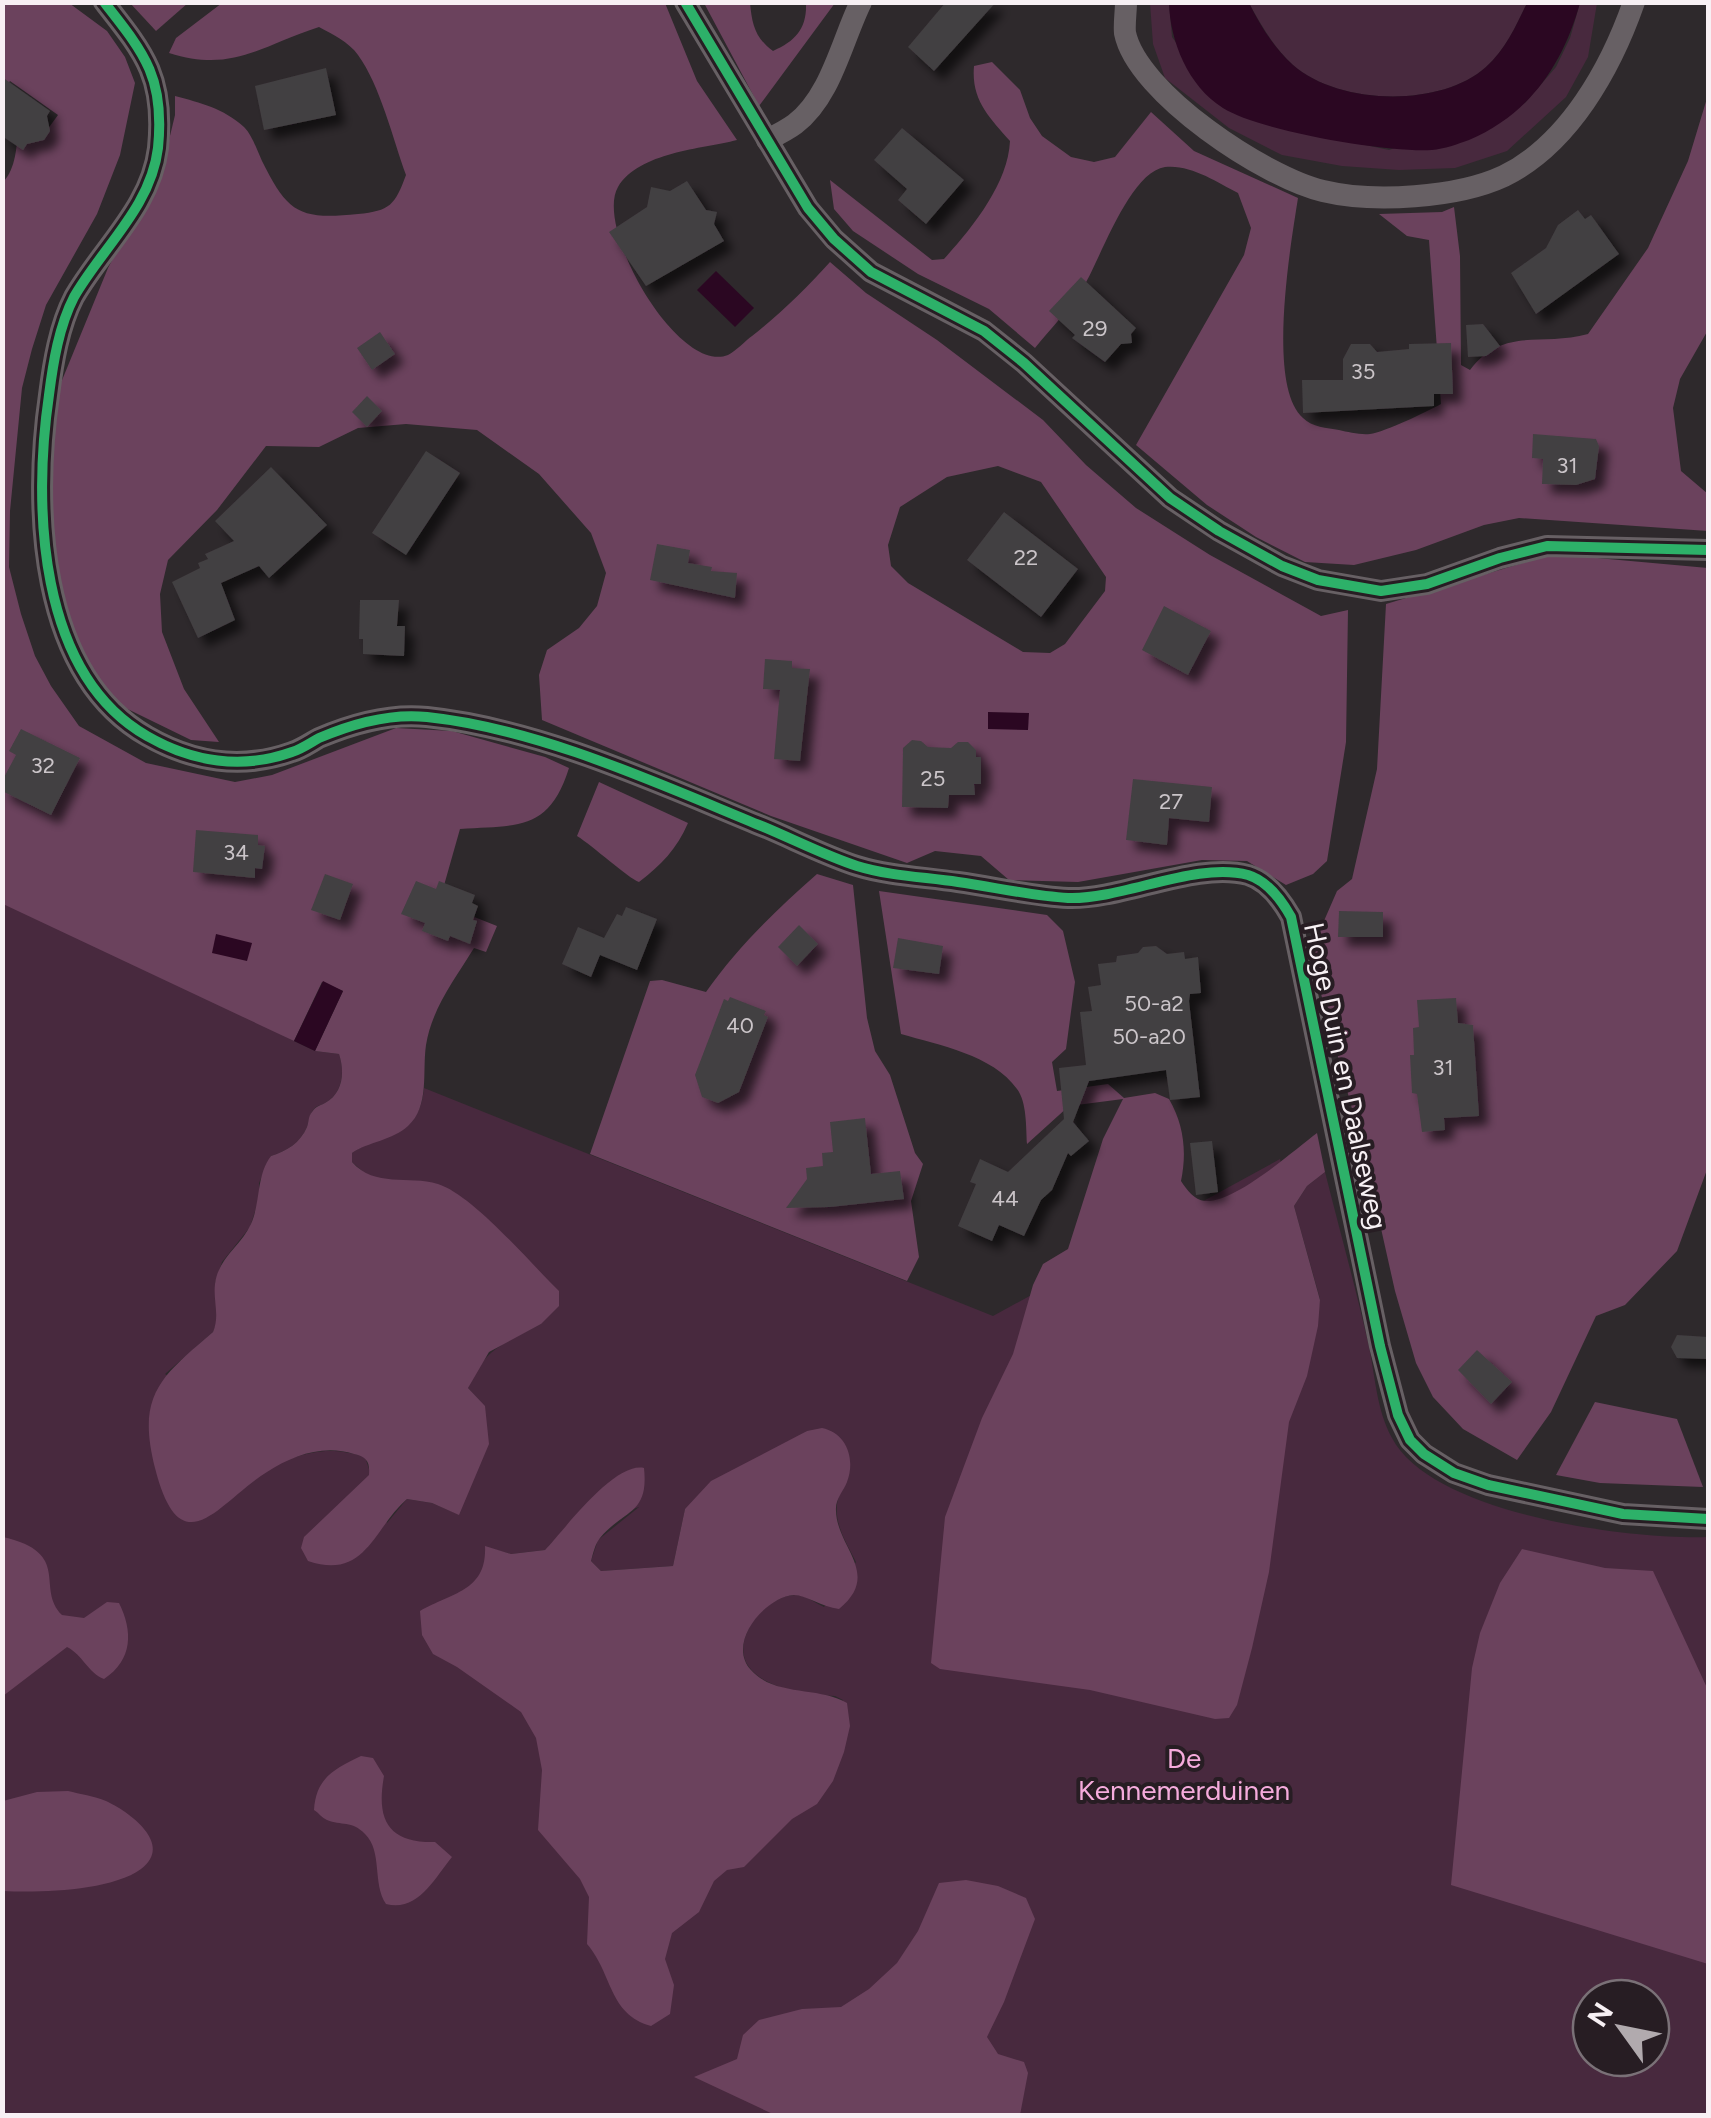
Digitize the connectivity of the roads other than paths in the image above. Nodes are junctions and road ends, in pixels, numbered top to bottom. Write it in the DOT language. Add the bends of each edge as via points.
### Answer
graph roads {
  1 [pos="104,2"];
  2 [pos="685,2"];
  3 [pos="860,2"];
  4 [pos="1126,2"];
  5 [pos="1634,2"];
  6 [pos="768,140"];
  7 [pos="1708,550"];
  8 [pos="1708,1519"];
  1 -- 8 [label="street, Hoge Duin en Daalseweg" via="151,71 158,154 146,188 64,324 46,412 42,494 52,595 88,680 116,713 146,736 207,762 268,759 373,719 459,722 606,764 860,868 1034,893 1072,898 1212,874 1248,875 1291,917 1380,1346 1410,1440 1454,1473 1488,1485 1623,1514"];
  2 -- 6 [label="street"];
  3 -- 6 [label="street" via="812,104 798,122"];
  4 -- 5 [label="street" via="1126,34 1138,63 1199,125 1320,191 1373,198 1471,188 1528,162 1584,100 1616,51"];
  6 -- 7 [label="street" via="808,208 871,272 984,331 1170,498 1282,566 1381,591 1427,584 1547,546"];
}
